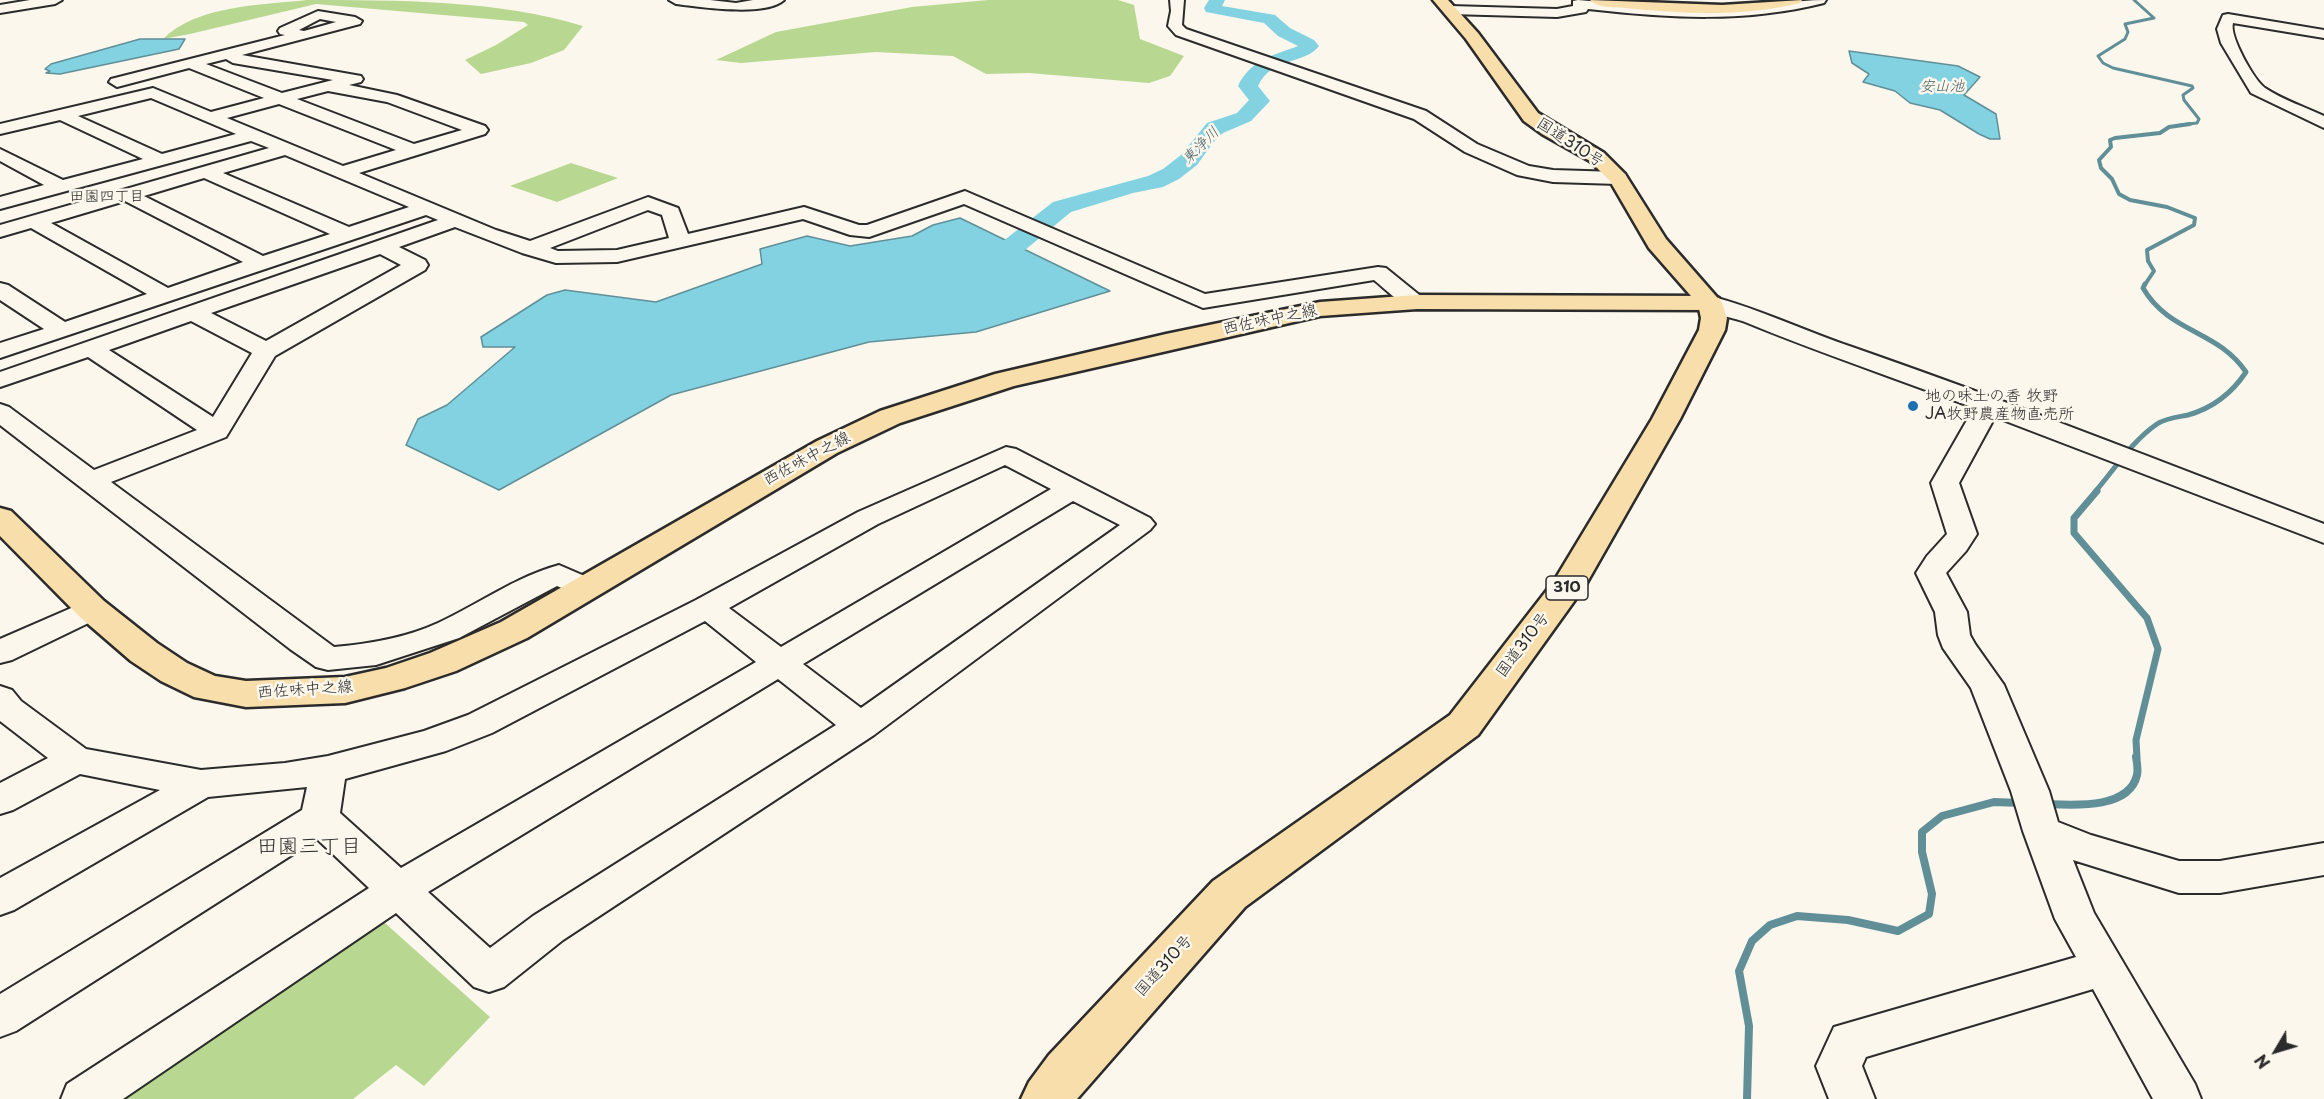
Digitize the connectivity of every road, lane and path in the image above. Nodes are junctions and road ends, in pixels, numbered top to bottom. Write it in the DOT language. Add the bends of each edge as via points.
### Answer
graph roads {
  1 [pos="56,0"];
  2 [pos="676,0"];
  3 [pos="777,0"];
  4 [pos="1177,0"];
  5 [pos="1539,0"];
  6 [pos="1597,0"];
  7 [pos="1619,0"];
  8 [pos="1644,0"];
  9 [pos="1757,0"];
  10 [pos="1768,0"];
  11 [pos="1795,0"];
  12 [pos="1819,0"];
  13 [pos="1715,4"];
  14 [pos="1445,5"];
  15 [pos="0,9"];
  16 [pos="1569,11"];
  17 [pos="2324,34"];
  18 [pos="304,35"];
  19 [pos="224,57"];
  20 [pos="191,64"];
  21 [pos="98,86"];
  22 [pos="328,86"];
  23 [pos="281,98"];
  24 [pos="58,106"];
  25 [pos="210,117"];
  26 [pos="2324,123"];
  27 [pos="7,127"];
  28 [pos="252,135"];
  29 [pos="286,149"];
  30 [pos="413,150"];
  31 [pos="0,154"];
  32 [pos="162,160"];
  33 [pos="342,172"];
  34 [pos="207,173"];
  35 [pos="1618,178"];
  36 [pos="61,187"];
  37 [pos="127,195"];
  38 [pos="0,203"];
  39 [pos="427,208"];
  40 [pos="456,220"];
  41 [pos="33,221"];
  42 [pos="0,231"];
  43 [pos="347,234"];
  44 [pos="680,242"];
  45 [pos="382,246"];
  46 [pos="529,249"];
  47 [pos="261,263"];
  48 [pos="0,290"];
  49 [pos="163,294"];
  50 [pos="1417,302"];
  51 [pos="1710,303"];
  52 [pos="191,312"];
  53 [pos="60,329"];
  54 [pos="90,348"];
  55 [pos="0,351"];
  56 [pos="266,351"];
  57 [pos="0,380"];
  58 [pos="1989,405"];
  59 [pos="0,412"];
  60 [pos="218,431"];
  61 [pos="92,480"];
  62 [pos="1072,489"];
  63 [pos="0,518"];
  64 [pos="2321,533"];
  65 [pos="585,588"];
  66 [pos="707,607"];
  67 [pos="92,609"];
  68 [pos="0,652"];
  69 [pos="778,664"];
  70 [pos="3,707"];
  71 [pos="861,726"];
  72 [pos="76,760"];
  73 [pos="328,770"];
  74 [pos="201,784"];
  75 [pos="0,800"];
  76 [pos="320,818"];
  77 [pos="2042,831"];
  78 [pos="2324,859"];
  79 [pos="398,890"];
  80 [pos="0,898"];
  81 [pos="2103,968"];
  82 [pos="0,1017"];
  83 [pos="84,1099"];
  84 [pos="1047,1099"];
  85 [pos="1852,1099"];
  86 [pos="2178,1099"];
  1 -- 15 [label="street"];
  2 -- 3 [label="street" via="736,7"];
  4 -- 35 [label="street" via="1175,26 1181,32 1420,115 1471,148 1524,171"];
  5 -- 16 [label="street"];
  6 -- 13 [label="main road" via="1649,6"];
  7 -- 9 [label="main road" via="1683,5"];
  8 -- 13 [label="main road"];
  10 -- 13 [label="main road"];
  11 -- 13 [label="main road" via="1747,7"];
  12 -- 16 [label="street" via="1759,11 1679,12 1578,4 1581,9"];
  14 -- 16 [label="street"];
  14 -- 35 [label="main road, 国道310号" via="1531,117 1597,157"];
  17 -- 26 [label="street" via="2228,18 2224,29 2228,43 2257,90"];
  18 -- 19 [label="street"];
  19 -- 20 [label="street"];
  19 -- 22 [label="street" via="355,79"];
  20 -- 21 [label="street"];
  20 -- 23 [label="street"];
  22 -- 23 [label="street"];
  22 -- 30 [label="street" via="391,98 479,130"];
  23 -- 25 [label="street"];
  23 -- 30 [label="street"];
  24 -- 25 [label="street" via="153,93"];
  24 -- 27 [label="street"];
  24 -- 32 [label="street"];
  25 -- 28 [label="street"];
  28 -- 29 [label="street"];
  28 -- 32 [label="street"];
  29 -- 33 [label="street"];
  29 -- 34 [label="street"];
  30 -- 33 [label="street"];
  31 -- 36 [label="street"];
  32 -- 36 [label="street"];
  33 -- 39 [label="street"];
  34 -- 37 [label="street"];
  34 -- 43 [label="street"];
  35 -- 51 [label="main road, 国道310号" via="1657,243"];
  36 -- 38 [label="street"];
  37 -- 41 [label="street"];
  37 -- 47 [label="street"];
  39 -- 40 [label="street"];
  39 -- 43 [label="street"];
  40 -- 45 [label="street"];
  40 -- 46 [label="street"];
  41 -- 42 [label="street"];
  41 -- 49 [label="street"];
  43 -- 47 [label="street"];
  44 -- 46 [label="street" via="617,256 556,257"];
  44 -- 46 [label="street" via="671,212 648,203"];
  44 -- 50 [label="street" via="804,213 857,231 869,231 964,197 1203,301 1378,273"];
  45 -- 52 [label="street"];
  45 -- 56 [label="street" via="417,265"];
  47 -- 49 [label="street"];
  48 -- 53 [label="street"];
  49 -- 53 [label="street"];
  50 -- 51 [label="main road, 西佐味中之線"];
  50 -- 65 [label="main road, 西佐味中之線" via="1320,309 1086,360 938,400 890,417 827,447"];
  51 -- 58 [label="street"];
  51 -- 84 [label="main road, 国道310号 / 310" via="1712,330 1666,419 1568,586 1464,725 1229,894 1067,1071"];
  52 -- 54 [label="street"];
  52 -- 56 [label="street"];
  53 -- 55 [label="street"];
  54 -- 57 [label="street"];
  54 -- 60 [label="street"];
  56 -- 60 [label="street"];
  58 -- 64 [label="street"];
  58 -- 77 [label="street" via="1945,483 1962,534 1959,542 1935,562 1931,573 1951,612 1957,642 1987,685 2031,791"];
  59 -- 61 [label="street"];
  60 -- 61 [label="street"];
  61 -- 65 [label="street" via="328,659 376,654 448,631 536,583 559,575"];
  62 -- 66 [label="street" via="1006,455 868,518"];
  62 -- 69 [label="street"];
  62 -- 71 [label="street" via="1140,524"];
  63 -- 67 [label="main road, 西佐味中之線"];
  65 -- 67 [label="main road, 西佐味中之線" via="514,630 443,662 345,690 278,694 207,688 144,652"];
  66 -- 69 [label="street"];
  66 -- 73 [label="street" via="480,724 432,742"];
  67 -- 68 [label="street"];
  69 -- 71 [label="street"];
  69 -- 79 [label="street"];
  70 -- 72 [label="street"];
  71 -- 79 [label="street" via="548,928 489,974"];
  72 -- 74 [label="street"];
  72 -- 75 [label="street"];
  73 -- 74 [label="street"];
  73 -- 76 [label="street"];
  74 -- 80 [label="street"];
  76 -- 79 [label="street"];
  76 -- 82 [label="street"];
  77 -- 78 [label="street" via="2179,877 2220,877"];
  77 -- 81 [label="street" via="2076,920"];
  79 -- 83 [label="street"];
  81 -- 85 [label="street" via="1850,1041 1839,1066"];
  81 -- 86 [label="street"];
}
